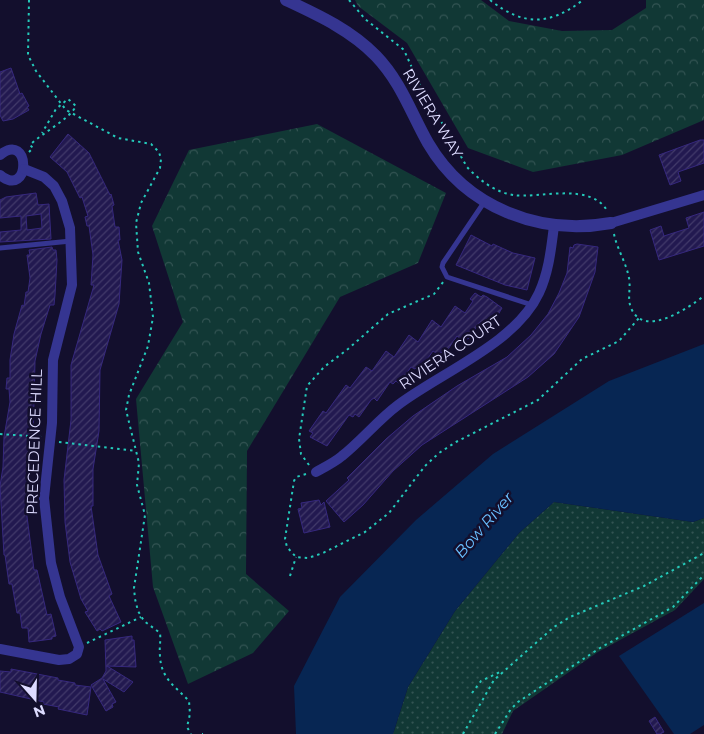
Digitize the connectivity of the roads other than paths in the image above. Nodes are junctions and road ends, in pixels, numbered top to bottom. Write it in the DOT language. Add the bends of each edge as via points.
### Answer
graph roads {
  1 [pos="286,0"];
  2 [pos="0,154"];
  3 [pos="24,170"];
  4 [pos="0,175"];
  5 [pos="704,194"];
  6 [pos="485,201"];
  7 [pos="611,224"];
  8 [pos="554,226"];
  9 [pos="71,241"];
  10 [pos="0,248"];
  11 [pos="532,305"];
  12 [pos="316,472"];
  13 [pos="0,649"];
  1 -- 6 [label="street, RIVIERA WAY" via="343,29 376,56 400,86 440,160 461,184"];
  2 -- 3 [label="street" via="10,150 19,153 24,160"];
  3 -- 4 [label="street" via="15,179"];
  3 -- 9 [label="street, PRECEDENCE HILL" via="44,177 57,190 67,214"];
  5 -- 7 [label="street, RIVIERA WAY"];
  6 -- 8 [label="street, RIVIERA WAY" via="514,216"];
  6 -- 11 [label="lane" via="442,267 447,277"];
  7 -- 8 [label="street, RIVIERA WAY"];
  8 -- 11 [label="street, RIVIERA COURT" via="546,277"];
  9 -- 10 [label="lane"];
  9 -- 13 [label="street, PRECEDENCE HILL" via="71,292 52,370 52,423 44,498 54,572 79,647 77,654 64,661"];
  11 -- 12 [label="street, RIVIERA COURT" via="501,338 411,395 344,455"];
}
